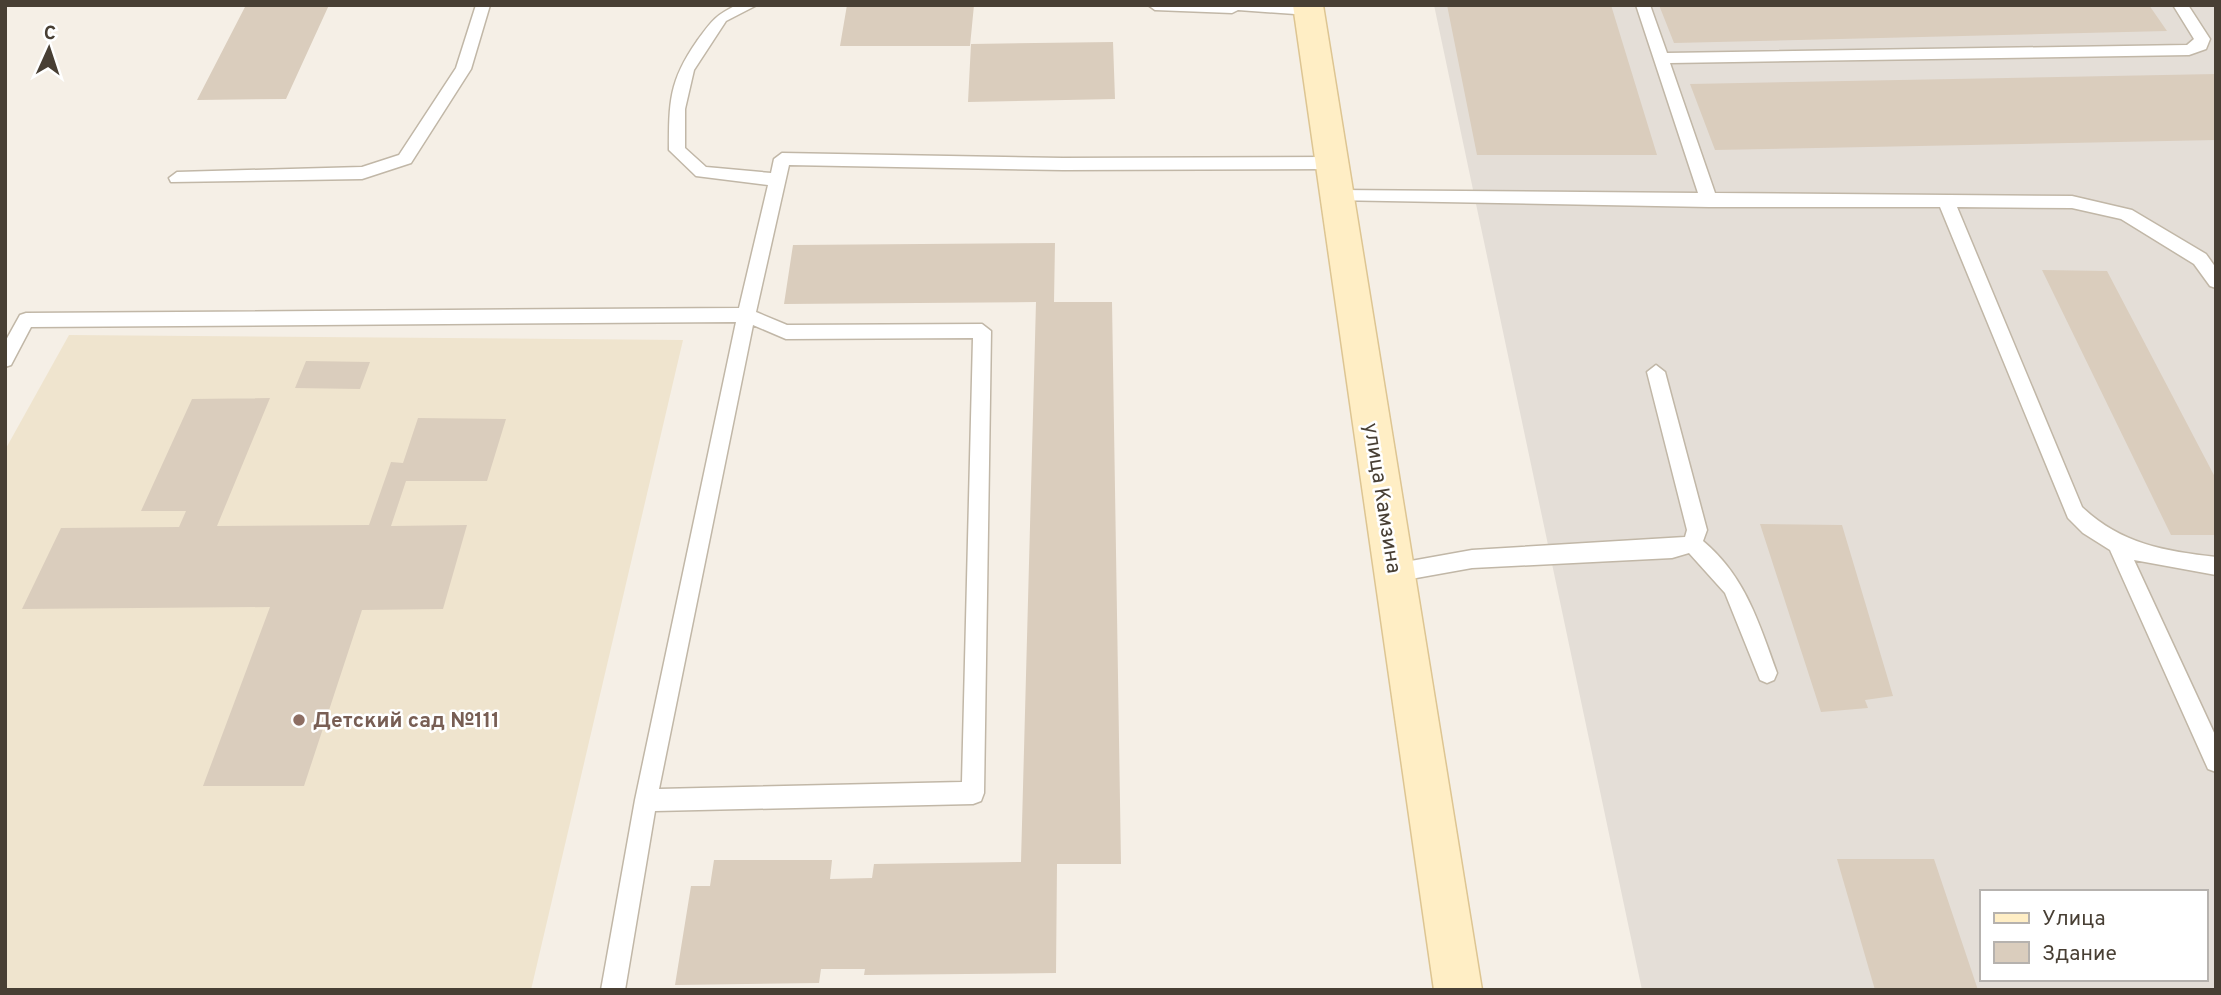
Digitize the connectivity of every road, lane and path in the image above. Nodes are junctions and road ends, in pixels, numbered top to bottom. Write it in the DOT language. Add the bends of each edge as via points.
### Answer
graph roads {
  1 [pos="483,5"];
  2 [pos="750,5"];
  3 [pos="1155,5"];
  4 [pos="1643,5"];
  5 [pos="2180,5"];
  6 [pos="1232,6"];
  7 [pos="1308,7"];
  8 [pos="1660,58"];
  9 [pos="177,178"];
  10 [pos="777,180"];
  11 [pos="1334,180"];
  12 [pos="1709,201"];
  13 [pos="1946,201"];
  14 [pos="2216,281"];
  15 [pos="746,315"];
  16 [pos="5,360"];
  17 [pos="1656,372"];
  18 [pos="1692,544"];
  19 [pos="2119,547"];
  20 [pos="2216,566"];
  21 [pos="1394,573"];
  22 [pos="1767,673"];
  23 [pos="2216,762"];
  24 [pos="646,800"];
  25 [pos="613,990"];
  26 [pos="1458,990"];
  1 -- 9 [label="lane" via="463,69 405,159 362,173"];
  2 -- 10 [label="lane" via="721,18 685,69 677,109 677,150 702,172"];
  3 -- 6 [label="lane"];
  4 -- 8 [label="lane"];
  5 -- 8 [label="lane" via="2202,38 2201,45 2189,50"];
  6 -- 7 [label="lane"];
  7 -- 11 [label="main road, улица Камзина"];
  8 -- 12 [label="lane"];
  10 -- 11 [label="lane" via="782,159 1063,163"];
  10 -- 15 [label="lane"];
  11 -- 12 [label="lane"];
  11 -- 21 [label="main road, улица Камзина"];
  12 -- 13 [label="lane"];
  13 -- 14 [label="lane" via="2072,202 2126,214 2200,259"];
  13 -- 19 [label="lane" via="2075,512 2093,532"];
  15 -- 16 [label="lane" via="26,320"];
  15 -- 24 [label="lane"];
  15 -- 24 [label="lane" via="786,332 982,331 973,793"];
  17 -- 18 [label="lane" via="1697,530"];
  18 -- 21 [label="lane" via="1672,549 1472,559"];
  18 -- 22 [label="lane" via="1716,562 1734,584"];
  19 -- 20 [label="lane" via="2168,561"];
  19 -- 23 [label="lane"];
  21 -- 26 [label="main road, улица Камзина"];
  24 -- 25 [label="lane"];
}
